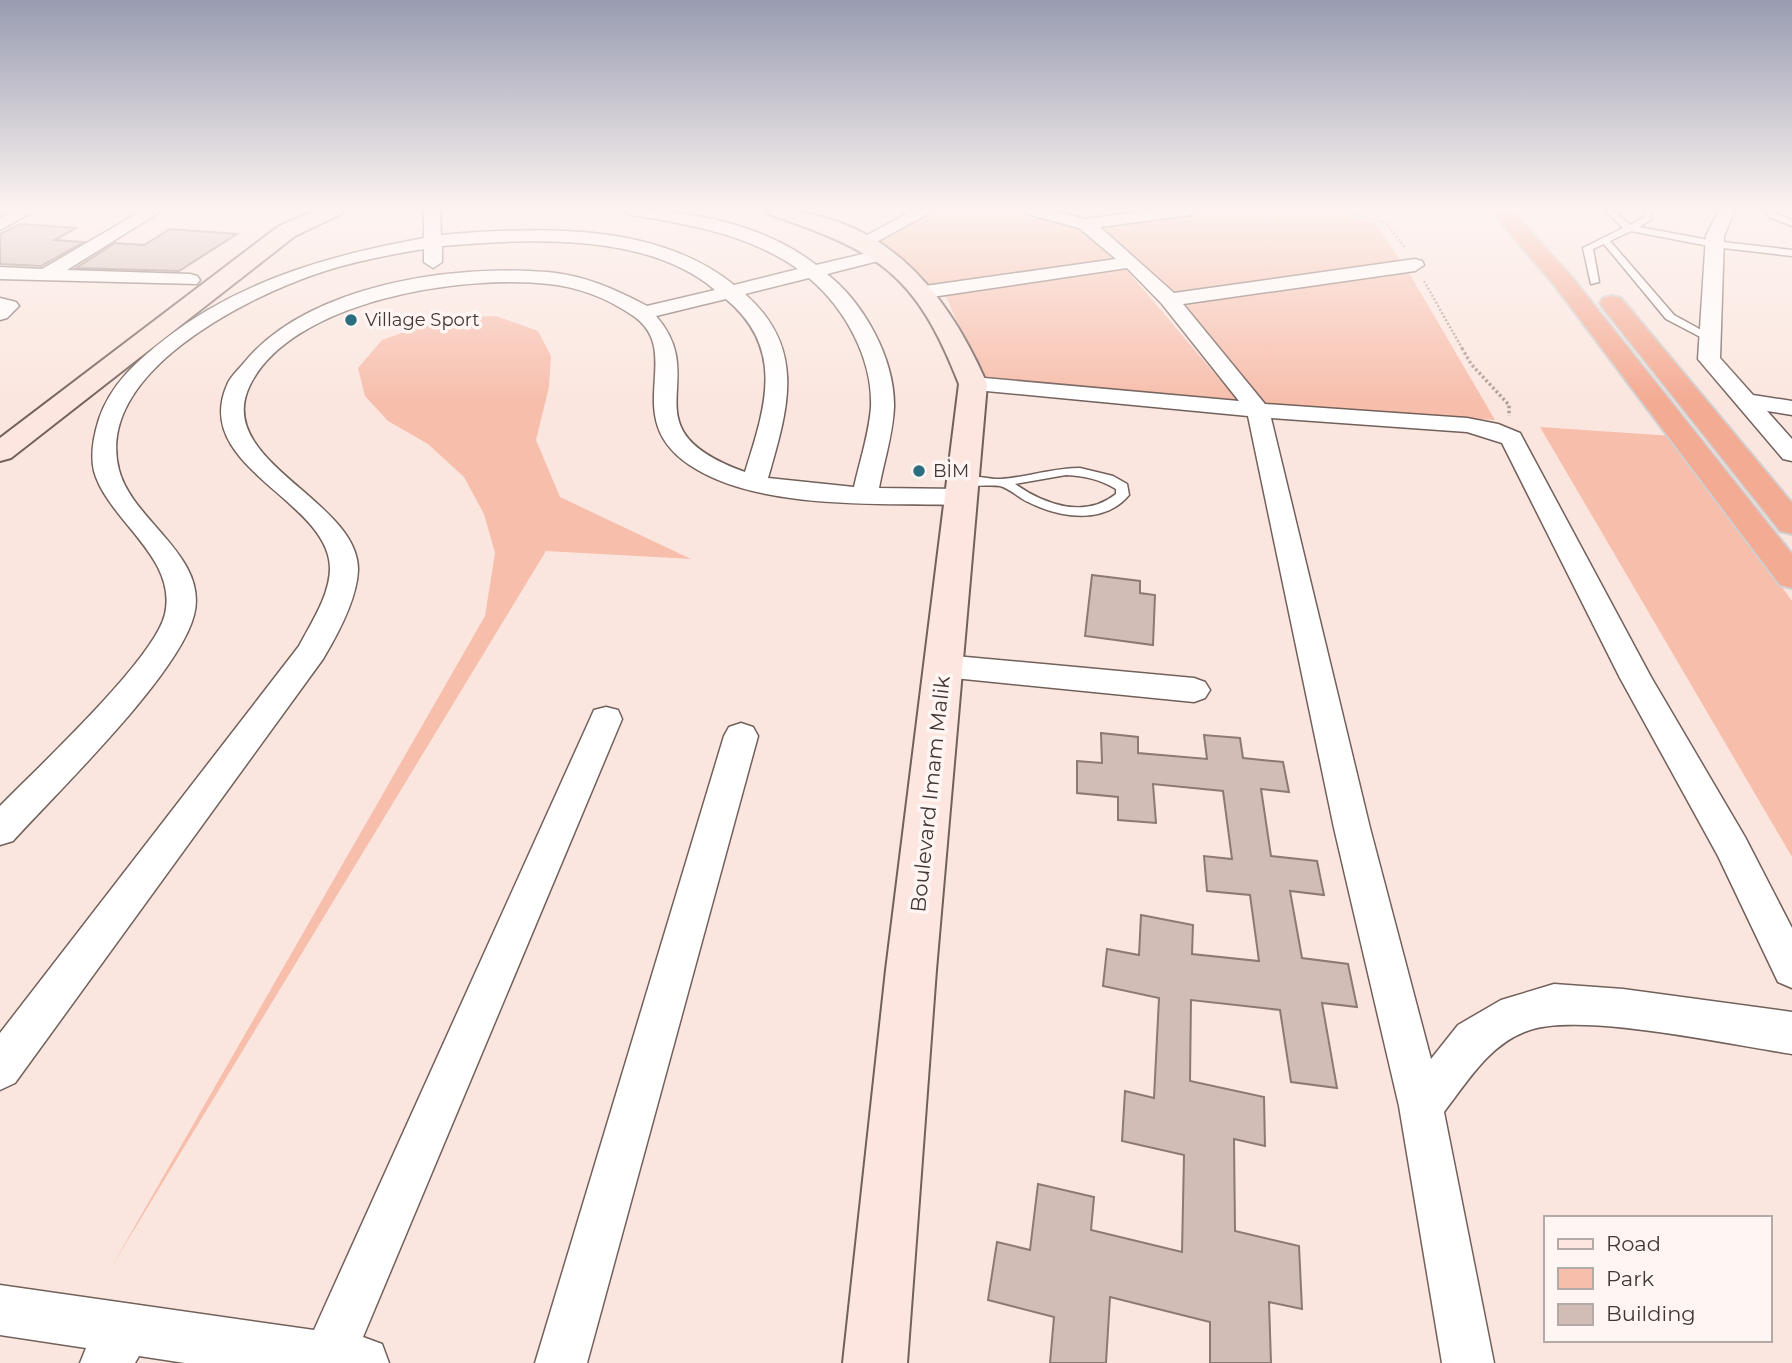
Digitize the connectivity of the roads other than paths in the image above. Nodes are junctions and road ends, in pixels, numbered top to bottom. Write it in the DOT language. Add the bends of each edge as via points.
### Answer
graph roads {
  1 [pos="14,274"];
  2 [pos="199,274"];
  3 [pos="232,274"];
  4 [pos="307,274"];
  5 [pos="434,274"];
  6 [pos="707,274"];
  7 [pos="807,274"];
  8 [pos="816,274"];
  9 [pos="904,274"];
  10 [pos="1051,274"];
  11 [pos="1143,274"];
  12 [pos="1355,274"];
  13 [pos="1556,274"];
  14 [pos="1586,274"];
  15 [pos="1593,274"];
  16 [pos="1633,274"];
  17 [pos="1713,274"];
  18 [pos="45,275"];
  19 [pos="190,280"];
  20 [pos="434,281"];
  21 [pos="1594,282"];
  22 [pos="732,291"];
  23 [pos="925,292"];
  24 [pos="1169,300"];
  25 [pos="0,304"];
  26 [pos="644,313"];
  27 [pos="0,314"];
  28 [pos="1710,339"];
  29 [pos="973,384"];
  30 [pos="46,387"];
  31 [pos="1745,401"];
  32 [pos="1792,408"];
  33 [pos="1258,410"];
  34 [pos="0,452"];
  35 [pos="1792,454"];
  36 [pos="754,482"];
  37 [pos="977,487"];
  38 [pos="865,493"];
  39 [pos="1792,524"];
  40 [pos="1792,578"];
  41 [pos="944,666"];
  42 [pos="1194,690"];
  43 [pos="606,719"];
  44 [pos="741,736"];
  45 [pos="0,830"];
  46 [pos="1792,969"];
  47 [pos="1792,1033"];
  48 [pos="0,1068"];
  49 [pos="1421,1106"];
  50 [pos="0,1310"];
  51 [pos="117,1345"];
  52 [pos="346,1360"];
  53 [pos="561,1363"];
  54 [pos="876,1363"];
  55 [pos="1468,1363"];
  1 -- 18 [label="street"];
  2 -- 19 [label="street"];
  3 -- 34 [label="street"];
  4 -- 45 [label="street" via="200,321 133,378 118,398 105,432 107,480 176,572 183,597 179,619 163,648 119,700"];
  5 -- 20 [label="street"];
  6 -- 22 [label="street"];
  7 -- 22 [label="street"];
  8 -- 38 [label="street" via="841,298 863,331 882,393"];
  9 -- 23 [label="street, Boulevard Imam Malik"];
  10 -- 23 [label="street"];
  11 -- 24 [label="street"];
  12 -- 24 [label="street"];
  13 -- 40 [label="highway"];
  14 -- 21 [label="highway"];
  15 -- 21 [label="lane"];
  16 -- 28 [label="lane" via="1670,317"];
  17 -- 28 [label="street"];
  18 -- 19 [label="street"];
  19 -- 30 [label="street"];
  20 -- 26 [label="street" via="467,276 547,276 594,286"];
  20 -- 48 [label="street" via="381,292 306,321 253,361 237,388 234,416 254,459 338,542 345,565 336,600 312,651"];
  21 -- 39 [label="highway"];
  22 -- 26 [label="street"];
  22 -- 36 [label="street" via="773,342 777,358 775,412"];
  23 -- 29 [label="street, Boulevard Imam Malik" via="951,330"];
  24 -- 33 [label="street"];
  25 -- 27 [label="street" via="9,306"];
  26 -- 36 [label="street" via="661,334 667,355 665,428 677,445 698,460"];
  28 -- 31 [label="street" via="1709,359"];
  29 -- 33 [label="street"];
  29 -- 37 [label="street, Boulevard Imam Malik"];
  31 -- 32 [label="street"];
  31 -- 35 [label="street"];
  33 -- 46 [label="street" via="1467,425 1512,438"];
  33 -- 49 [label="street" via="1352,828"];
  36 -- 38 [label="street"];
  37 -- 37 [label="lane" via="1076,511 1101,510 1123,495 1122,487 1112,480 1086,472 1053,471"];
  37 -- 38 [label="street"];
  37 -- 41 [label="street, Boulevard Imam Malik"];
  41 -- 42 [label="street"];
  41 -- 54 [label="street, Boulevard Imam Malik"];
  43 -- 52 [label="street"];
  44 -- 53 [label="street"];
  47 -- 49 [label="street" via="1554,1004 1516,1014 1474,1040"];
  49 -- 55 [label="street"];
  50 -- 51 [label="street"];
  51 -- 52 [label="street"];
}
